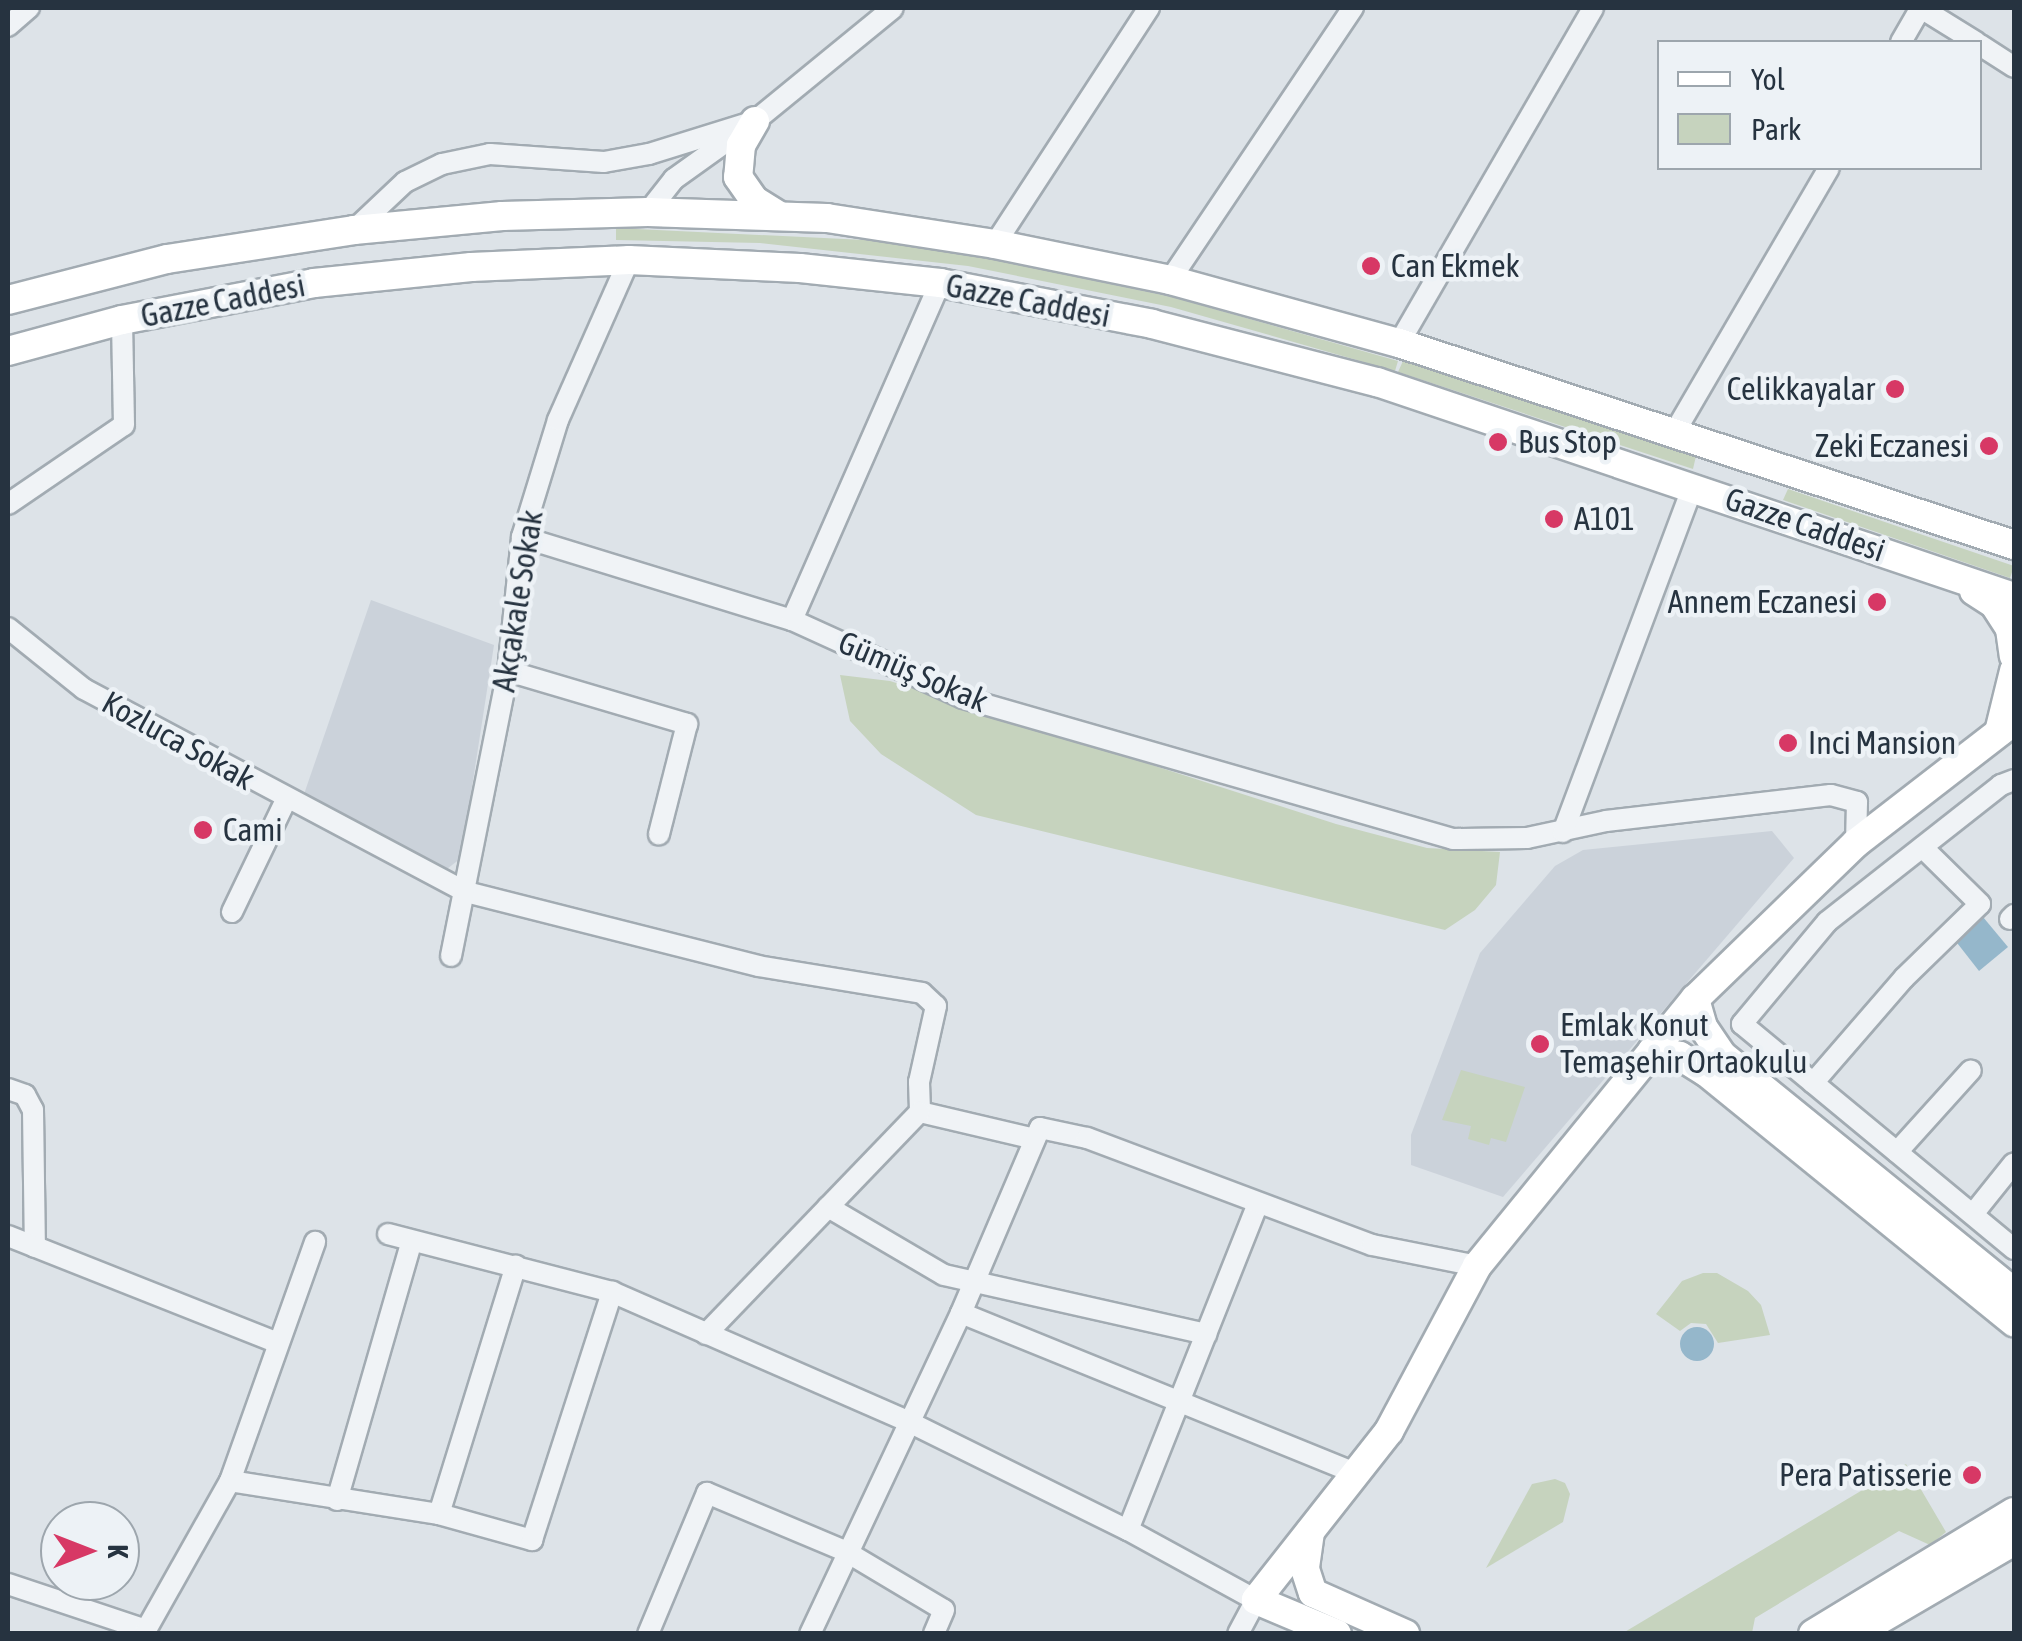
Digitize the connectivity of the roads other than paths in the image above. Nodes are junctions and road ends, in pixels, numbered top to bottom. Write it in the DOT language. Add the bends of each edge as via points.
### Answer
graph roads {
  1 [pos="28,8"];
  2 [pos="892,8"];
  3 [pos="1149,8"];
  4 [pos="1353,8"];
  5 [pos="1593,8"];
  6 [pos="1921,8"];
  7 [pos="8,26"];
  8 [pos="1902,40"];
  9 [pos="1972,40"];
  10 [pos="1982,47"];
  11 [pos="2014,68"];
  12 [pos="756,121"];
  13 [pos="1828,170"];
  14 [pos="648,212"];
  15 [pos="778,215"];
  16 [pos="354,230"];
  17 [pos="996,244"];
  18 [pos="629,260"];
  19 [pos="1170,280"];
  20 [pos="940,284"];
  21 [pos="8,300"];
  22 [pos="122,320"];
  23 [pos="1399,343"];
  24 [pos="8,351"];
  25 [pos="1673,435"];
  26 [pos="1692,486"];
  27 [pos="8,504"];
  28 [pos="522,537"];
  29 [pos="2014,545"];
  30 [pos="1918,564"];
  31 [pos="2014,597"];
  32 [pos="792,620"];
  33 [pos="8,628"];
  34 [pos="2014,656"];
  35 [pos="508,670"];
  36 [pos="2014,672"];
  37 [pos="2009,733"];
  38 [pos="2014,780"];
  39 [pos="286,800"];
  40 [pos="1562,832"];
  41 [pos="658,834"];
  42 [pos="1856,843"];
  43 [pos="1922,846"];
  44 [pos="466,892"];
  45 [pos="232,912"];
  46 [pos="450,956"];
  47 [pos="1695,999"];
  48 [pos="1652,1051"];
  49 [pos="1971,1070"];
  50 [pos="1813,1083"];
  51 [pos="8,1089"];
  52 [pos="920,1112"];
  53 [pos="1036,1138"];
  54 [pos="1897,1152"];
  55 [pos="2014,1163"];
  56 [pos="1258,1204"];
  57 [pos="828,1208"];
  58 [pos="1974,1214"];
  59 [pos="388,1234"];
  60 [pos="8,1236"];
  61 [pos="315,1242"];
  62 [pos="412,1243"];
  63 [pos="34,1247"];
  64 [pos="2014,1250"];
  65 [pos="516,1266"];
  66 [pos="1478,1266"];
  67 [pos="973,1285"];
  68 [pos="612,1292"];
  69 [pos="2014,1292"];
  70 [pos="961,1312"];
  71 [pos="2014,1322"];
  72 [pos="706,1334"];
  73 [pos="1206,1334"];
  74 [pos="278,1343"];
  75 [pos="1179,1400"];
  76 [pos="909,1422"];
  77 [pos="1356,1474"];
  78 [pos="230,1480"];
  79 [pos="337,1500"];
  80 [pos="2014,1512"];
  81 [pos="439,1514"];
  82 [pos="1128,1530"];
  83 [pos="1310,1532"];
  84 [pos="2014,1541"];
  85 [pos="844,1552"];
  86 [pos="8,1584"];
  87 [pos="1256,1600"];
  88 [pos="1306,1605"];
  89 [pos="648,1634"];
  90 [pos="810,1634"];
  91 [pos="934,1634"];
  92 [pos="1238,1634"];
  93 [pos="1337,1634"];
  94 [pos="1405,1634"];
  95 [pos="1814,1634"];
  96 [pos="1855,1634"];
  1 -- 7 [label="street"];
  2 -- 12 [label="street"];
  3 -- 17 [label="street"];
  4 -- 19 [label="street"];
  5 -- 23 [label="street"];
  6 -- 8 [label="street"];
  6 -- 9 [label="street"];
  10 -- 11 [label="street"];
  12 -- 14 [label="street" via="674,179"];
  12 -- 15 [label="main road" via="741,145 738,177 754,200"];
  12 -- 16 [label="street" via="604,162 490,154 442,164 405,182"];
  13 -- 25 [label="street"];
  14 -- 15 [label="main road, Gazze Caddesi"];
  14 -- 16 [label="main road, Gazze Caddesi"];
  15 -- 17 [label="main road, Gazze Caddesi"];
  16 -- 21 [label="main road, Gazze Caddesi" via="167,259"];
  17 -- 19 [label="main road, Gazze Caddesi"];
  18 -- 20 [label="main road, Gazze Caddesi" via="800,268"];
  18 -- 22 [label="main road, Gazze Caddesi" via="314,283"];
  18 -- 28 [label="street, Akçakale Sokak" via="558,420"];
  19 -- 23 [label="main road, Gazze Caddesi"];
  20 -- 26 [label="main road, Gazze Caddesi" via="1152,324 1376,382"];
  20 -- 32 [label="street"];
  22 -- 24 [label="main road, Gazze Caddesi"];
  22 -- 27 [label="street" via="124,426"];
  23 -- 25 [label="main road, Gazze Caddesi"];
  25 -- 29 [label="main road, Gazze Caddesi"];
  26 -- 30 [label="main road, Gazze Caddesi"];
  26 -- 40 [label="street"];
  28 -- 32 [label="street, Gümüş Sokak"];
  28 -- 35 [label="street, Akçakale Sokak"];
  30 -- 31 [label="main road, Gazze Caddesi"];
  30 -- 34 [label="main road" via="1994,604 2010,629"];
  32 -- 40 [label="street, Gümüş Sokak" via="963,698 1306,799 1453,839"];
  33 -- 39 [label="street, Kozluca Sokak" via="84,689"];
  35 -- 41 [label="street" via="687,724"];
  35 -- 44 [label="street, Akçakale Sokak"];
  36 -- 37 [label="main road"];
  37 -- 42 [label="main road"];
  38 -- 43 [label="street"];
  39 -- 44 [label="street, Kozluca Sokak"];
  39 -- 45 [label="street"];
  40 -- 42 [label="street, Gümüş Sokak" via="1606,821 1832,796 1857,802"];
  42 -- 47 [label="main road"];
  43 -- 50 [label="street" via="1980,904 1904,978"];
  43 -- 50 [label="street" via="1826,922 1742,1024"];
  44 -- 46 [label="street, Akçakale Sokak"];
  44 -- 52 [label="street, Kozluca Sokak" via="758,966 922,993 936,1006 919,1082"];
  47 -- 48 [label="main road"];
  47 -- 69 [label="main road" via="1722,1056"];
  48 -- 66 [label="main road"];
  48 -- 71 [label="main road" via="1680,1056 1706,1072"];
  49 -- 54 [label="street"];
  50 -- 54 [label="street"];
  51 -- 63 [label="street" via="24,1095 33,1110"];
  52 -- 53 [label="street"];
  52 -- 57 [label="street"];
  53 -- 56 [label="street" via="1040,1128 1087,1138"];
  53 -- 67 [label="street"];
  54 -- 58 [label="street"];
  55 -- 58 [label="street"];
  56 -- 66 [label="street" via="1372,1245"];
  56 -- 73 [label="street"];
  57 -- 67 [label="street"];
  57 -- 72 [label="street"];
  58 -- 64 [label="street"];
  59 -- 62 [label="street"];
  60 -- 63 [label="street"];
  61 -- 74 [label="street"];
  62 -- 65 [label="street"];
  62 -- 79 [label="street"];
  63 -- 74 [label="street"];
  65 -- 68 [label="street"];
  65 -- 81 [label="street"];
  66 -- 77 [label="main road" via="1390,1431"];
  67 -- 70 [label="street"];
  67 -- 73 [label="street"];
  68 -- 72 [label="street"];
  68 -- 81 [label="street" via="532,1540"];
  70 -- 75 [label="street"];
  70 -- 76 [label="street"];
  72 -- 76 [label="street"];
  73 -- 75 [label="street"];
  74 -- 78 [label="street"];
  75 -- 77 [label="street"];
  75 -- 82 [label="street"];
  76 -- 82 [label="street"];
  76 -- 85 [label="street"];
  77 -- 83 [label="main road"];
  78 -- 79 [label="street"];
  78 -- 86 [label="street" via="146,1630"];
  79 -- 81 [label="street"];
  80 -- 95 [label="main road"];
  82 -- 87 [label="street"];
  83 -- 87 [label="main road"];
  83 -- 88 [label="main road"];
  84 -- 96 [label="main road"];
  85 -- 89 [label="street" via="707,1493"];
  85 -- 90 [label="street"];
  85 -- 91 [label="street" via="944,1610"];
  87 -- 88 [label="main road"];
  87 -- 92 [label="street"];
  88 -- 93 [label="main road"];
  88 -- 94 [label="main road"];
}
